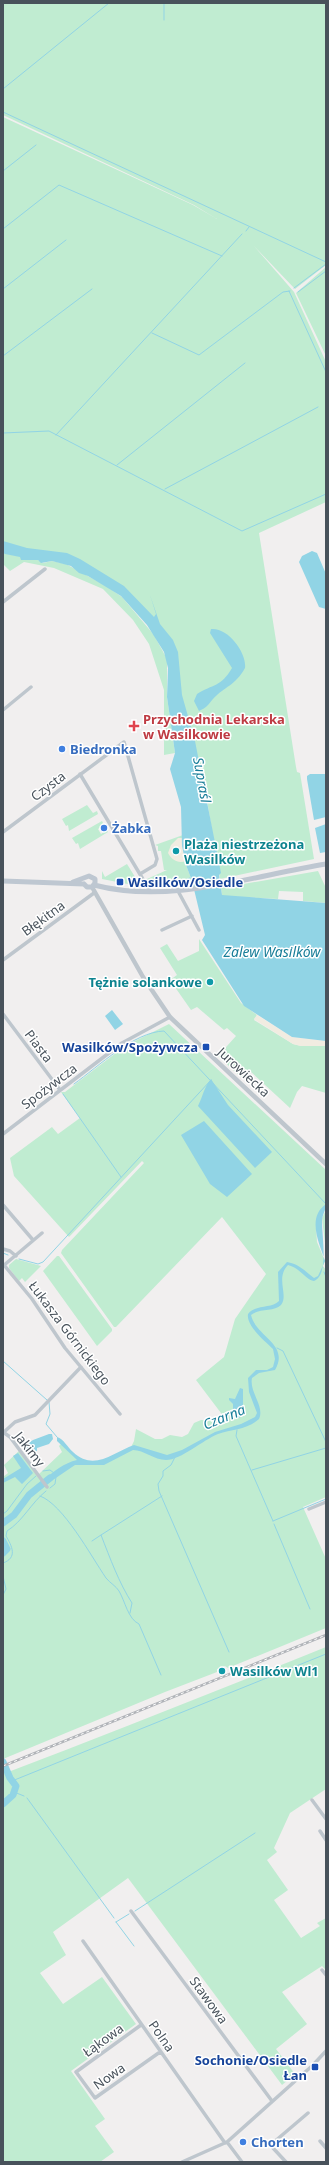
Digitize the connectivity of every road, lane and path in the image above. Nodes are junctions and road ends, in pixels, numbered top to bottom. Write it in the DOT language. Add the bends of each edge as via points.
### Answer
graph roads {
  1 [pos="45,569"];
  2 [pos="3,602"];
  3 [pos="32,687"];
  4 [pos="3,710"];
  5 [pos="80,774"];
  6 [pos="3,832"];
  7 [pos="326,864"];
  8 [pos="140,874"];
  9 [pos="3,881"];
  10 [pos="84,882"];
  11 [pos="94,884"];
  12 [pos="150,891"];
  13 [pos="178,891"];
  14 [pos="94,893"];
  15 [pos="192,916"];
  16 [pos="162,930"];
  17 [pos="199,930"];
  18 [pos="3,960"];
  19 [pos="3,1014"];
  20 [pos="170,1017"];
  21 [pos="60,1090"];
  22 [pos="4,1131"];
  23 [pos="326,1164"];
  24 [pos="3,1205"];
  25 [pos="42,1233"];
  26 [pos="33,1240"];
  27 [pos="3,1249"];
  28 [pos="16,1256"];
  29 [pos="3,1266"];
  30 [pos="81,1367"];
  31 [pos="120,1414"];
  32 [pos="4,1432"];
  33 [pos="47,1487"];
  34 [pos="326,1502"];
  35 [pos="309,1509"];
  36 [pos="312,1800"];
  37 [pos="326,1819"];
  38 [pos="320,1831"];
  39 [pos="326,1840"];
  40 [pos="131,1911"];
  41 [pos="83,1941"];
  42 [pos="322,1970"];
  43 [pos="326,1976"];
  44 [pos="141,2025"];
  45 [pos="326,2051"];
  46 [pos="160,2052"];
  47 [pos="76,2072"];
  48 [pos="272,2101"];
  49 [pos="308,2113"];
  50 [pos="320,2141"];
  51 [pos="226,2142"];
  52 [pos="326,2148"];
  53 [pos="182,2162"];
  54 [pos="242,2162"];
  55 [pos="286,2162"];
  1 -- 2 [label="street"];
  3 -- 4 [label="street"];
  5 -- 6 [label="street, Czysta"];
  5 -- 8 [label="street"];
  5 -- 8 [label="street, Czysta" via="124,742 157,858 155,865"];
  7 -- 13 [label="main road"];
  8 -- 12 [label="street"];
  9 -- 10 [label="main road" via="42,884"];
  10 -- 11 [label="main road" via="87,887"];
  10 -- 11 [label="main road" via="87,876 92,876"];
  11 -- 12 [label="main road"];
  11 -- 14 [label="street, Jurowiecka"];
  12 -- 13 [label="main road"];
  13 -- 15 [label="street"];
  14 -- 18 [label="street, Błękitna"];
  14 -- 20 [label="street, Jurowiecka" via="143,977"];
  15 -- 16 [label="street"];
  15 -- 17 [label="street"];
  19 -- 21 [label="street, Piasta"];
  20 -- 21 [label="street, Spożywcza" via="122,1043"];
  20 -- 23 [label="street, Jurowiecka"];
  21 -- 22 [label="street, Spożywcza"];
  24 -- 26 [label="street"];
  25 -- 26 [label="street"];
  26 -- 28 [label="street"];
  27 -- 28 [label="street"];
  28 -- 29 [label="street"];
  29 -- 30 [label="street, Łukasza Górnickiego" via="32,1299"];
  30 -- 31 [label="street, Łukasza Górnickiego"];
  30 -- 32 [label="street" via="35,1415 15,1422"];
  32 -- 33 [label="street, Jakimy"];
  34 -- 35 [label="street"];
  36 -- 37 [label="street"];
  38 -- 39 [label="street"];
  40 -- 48 [label="street, Stawowa"];
  41 -- 44 [label="street, Polna"];
  42 -- 43 [label="street"];
  44 -- 46 [label="street, Polna"];
  44 -- 47 [label="street, Łąkowa"];
  45 -- 48 [label="street"];
  46 -- 47 [label="street, Nowa" via="95,2098"];
  46 -- 51 [label="street, Polna"];
  48 -- 51 [label="street"];
  49 -- 55 [label="street" via="274,2142 273,2148"];
  50 -- 52 [label="street"];
  51 -- 53 [label="street"];
  51 -- 54 [label="street, Polna"];
}
